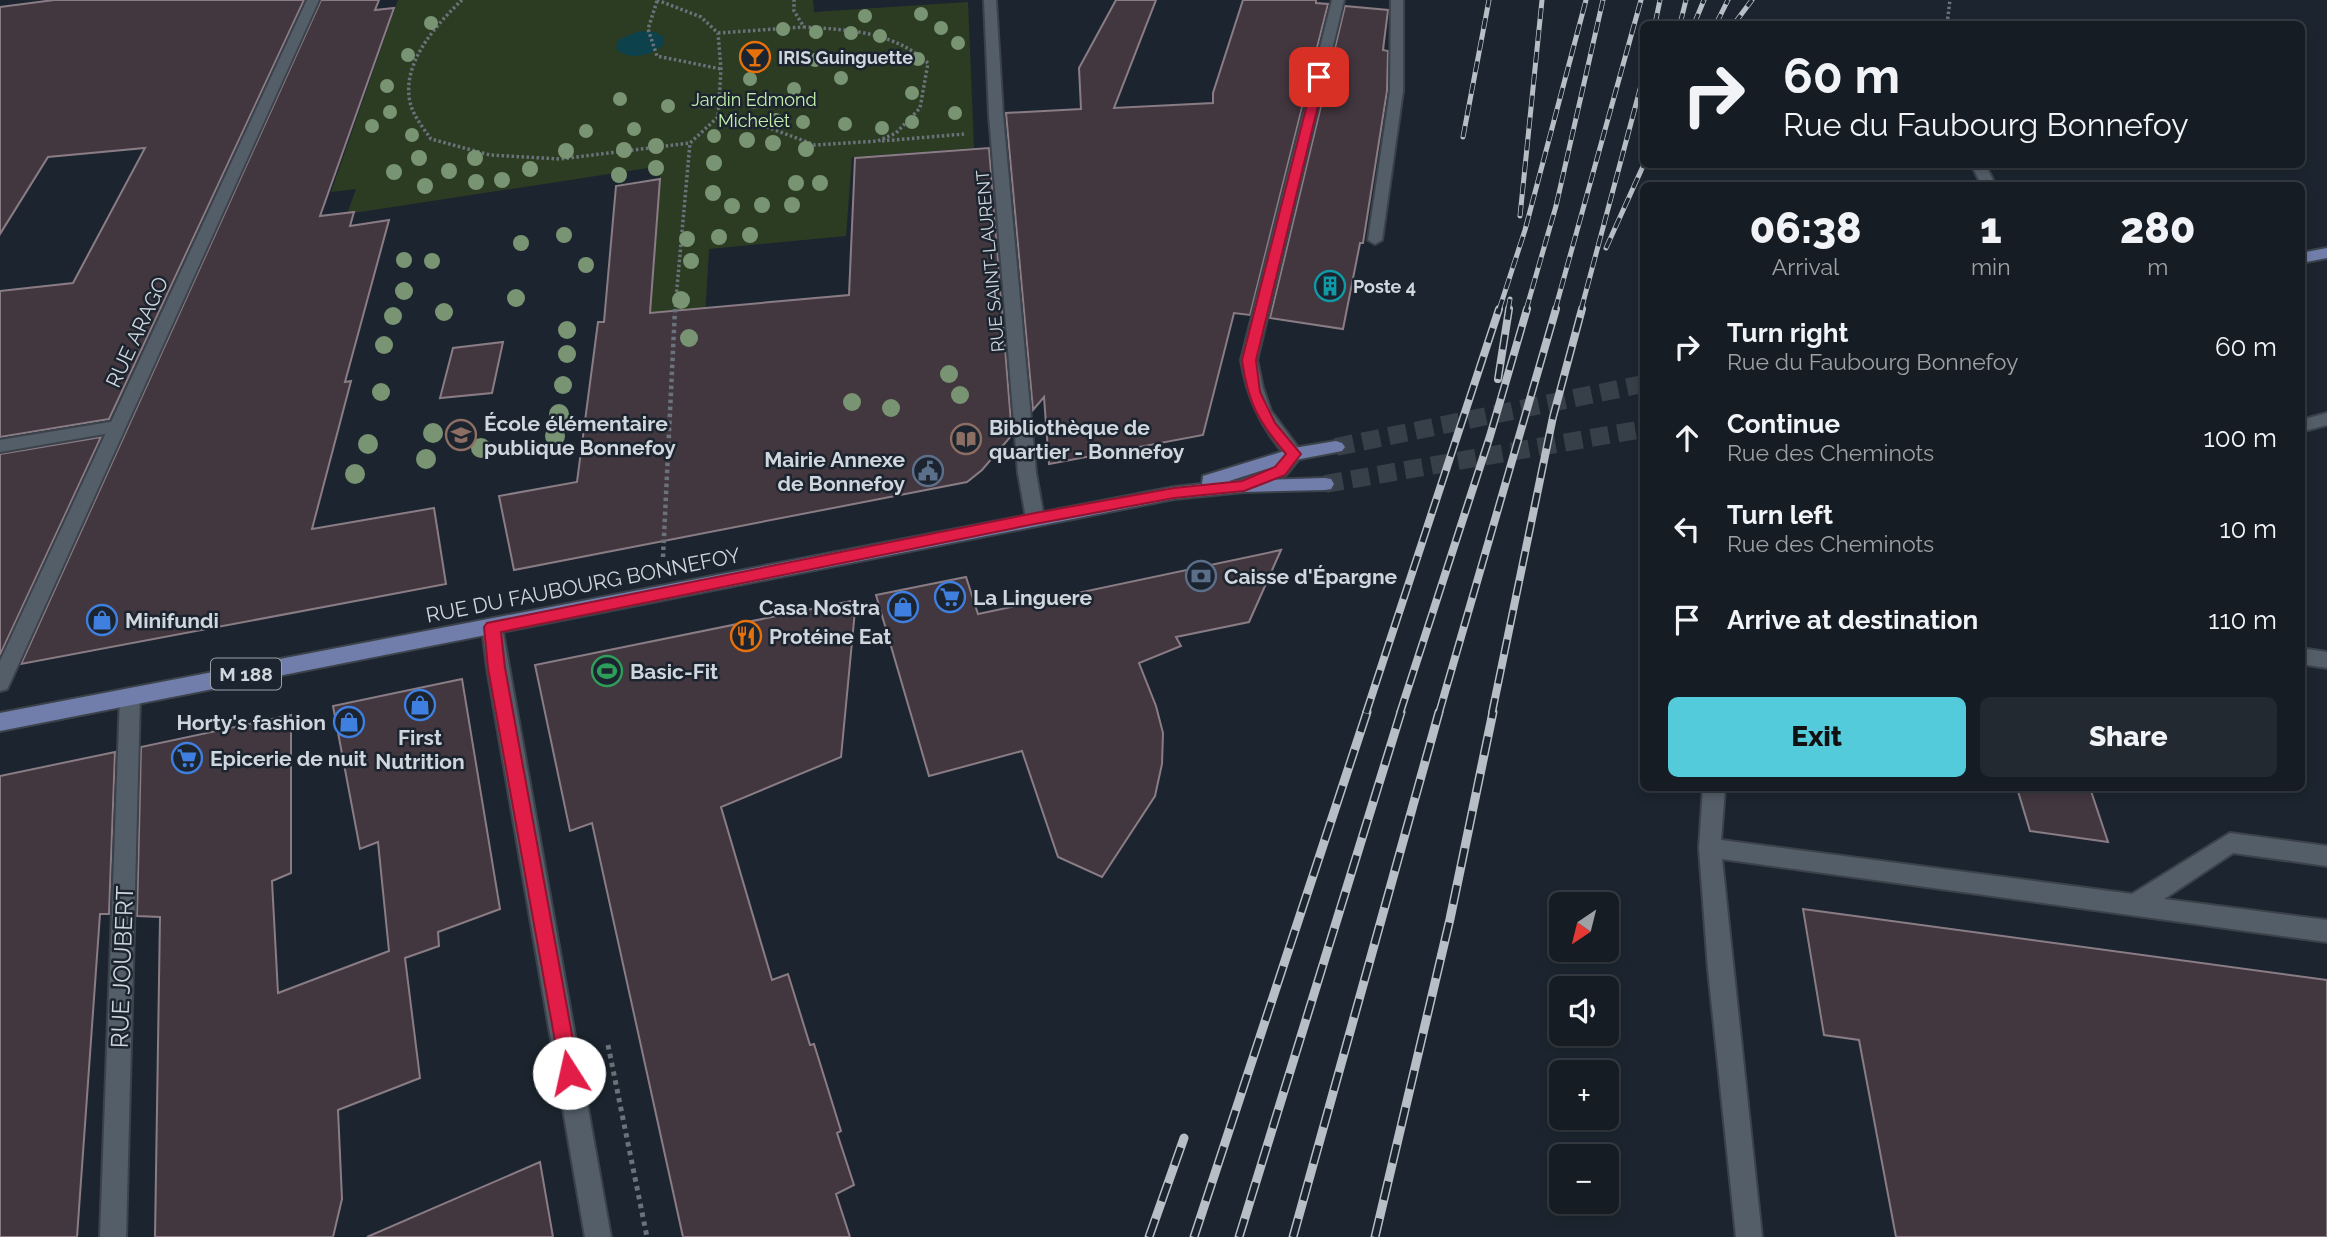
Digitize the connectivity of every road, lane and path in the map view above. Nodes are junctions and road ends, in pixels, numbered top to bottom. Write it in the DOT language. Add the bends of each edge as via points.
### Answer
graph roads {
  1 [pos="313,0"];
  2 [pos="462,0"];
  3 [pos="657,0"];
  4 [pos="794,0"];
  5 [pos="990,0"];
  6 [pos="1338,0"];
  7 [pos="1397,0"];
  8 [pos="1950,0"];
  9 [pos="1947,21"];
  10 [pos="804,27"];
  11 [pos="718,33"];
  12 [pos="721,69"];
  13 [pos="996,115"];
  14 [pos="718,117"];
  15 [pos="878,141"];
  16 [pos="690,143"];
  17 [pos="1375,240"];
  18 [pos="2327,253"];
  19 [pos="2305,257"];
  20 [pos="2327,419"];
  21 [pos="2305,425"];
  22 [pos="116,427"];
  23 [pos="0,446"];
  24 [pos="1336,447"];
  25 [pos="1294,454"];
  26 [pos="1325,484"];
  27 [pos="1244,486"];
  28 [pos="1174,493"];
  29 [pos="1035,518"];
  30 [pos="665,593"];
  31 [pos="492,627"];
  32 [pos="2305,657"];
  33 [pos="2327,660"];
  34 [pos="0,683"];
  35 [pos="130,696"];
  36 [pos="0,722"];
  37 [pos="1714,791"];
  38 [pos="1710,848"];
  39 [pos="2327,856"];
  40 [pos="2133,906"];
  41 [pos="2327,931"];
  42 [pos="113,1237"];
  43 [pos="598,1237"];
  44 [pos="1749,1237"];
  1 -- 22 [label="street, RUE ARAGO"];
  2 -- 16 [label="path" via="435,25 413,66 409,102 430,139 490,155 560,159"];
  3 -- 11 [label="path" via="701,17"];
  3 -- 12 [label="path" via="648,29 657,56"];
  4 -- 10 [label="path" via="794,11"];
  5 -- 13 [label="street, RUE SAINT-LAURENT"];
  6 -- 25 [label="street" via="1249,360 1253,392 1269,425"];
  7 -- 17 [label="street" via="1401,43 1395,130"];
  8 -- 9 [label="path"];
  10 -- 11 [label="path"];
  10 -- 15 [label="path" via="892,37 916,50 928,63 920,108 896,133"];
  11 -- 12 [label="path"];
  12 -- 14 [label="path"];
  13 -- 15 [label="path" via="979,118 980,132"];
  13 -- 29 [label="street, RUE SAINT-LAURENT" via="1027,473"];
  14 -- 15 [label="path" via="746,119 815,145"];
  14 -- 16 [label="path"];
  16 -- 30 [label="path" via="664,501"];
  18 -- 19 [label="main road"];
  20 -- 21 [label="street"];
  22 -- 23 [label="street"];
  22 -- 34 [label="street, RUE ARAGO"];
  24 -- 25 [label="main road, RUE DU FAUBOURG BONNEFOY / M 188"];
  25 -- 27 [label="street" via="1280,471"];
  25 -- 28 [label="main road, RUE DU FAUBOURG BONNEFOY / M 188"];
  26 -- 27 [label="main road, RUE DU FAUBOURG BONNEFOY / M 188"];
  27 -- 28 [label="main road, RUE DU FAUBOURG BONNEFOY / M 188"];
  28 -- 29 [label="main road, RUE DU FAUBOURG BONNEFOY / M 188"];
  29 -- 30 [label="main road, RUE DU FAUBOURG BONNEFOY / M 188"];
  30 -- 31 [label="main road, RUE DU FAUBOURG BONNEFOY / M 188"];
  31 -- 35 [label="main road, RUE DU FAUBOURG BONNEFOY / M 188"];
  31 -- 43 [label="street"];
  32 -- 33 [label="street"];
  35 -- 36 [label="main road, RUE DU FAUBOURG BONNEFOY / M 188"];
  35 -- 42 [label="street, RUE JOUBERT"];
  37 -- 38 [label="street"];
  38 -- 40 [label="street"];
  38 -- 44 [label="street"];
  39 -- 40 [label="street" via="2230,843"];
  40 -- 41 [label="street"];
}
